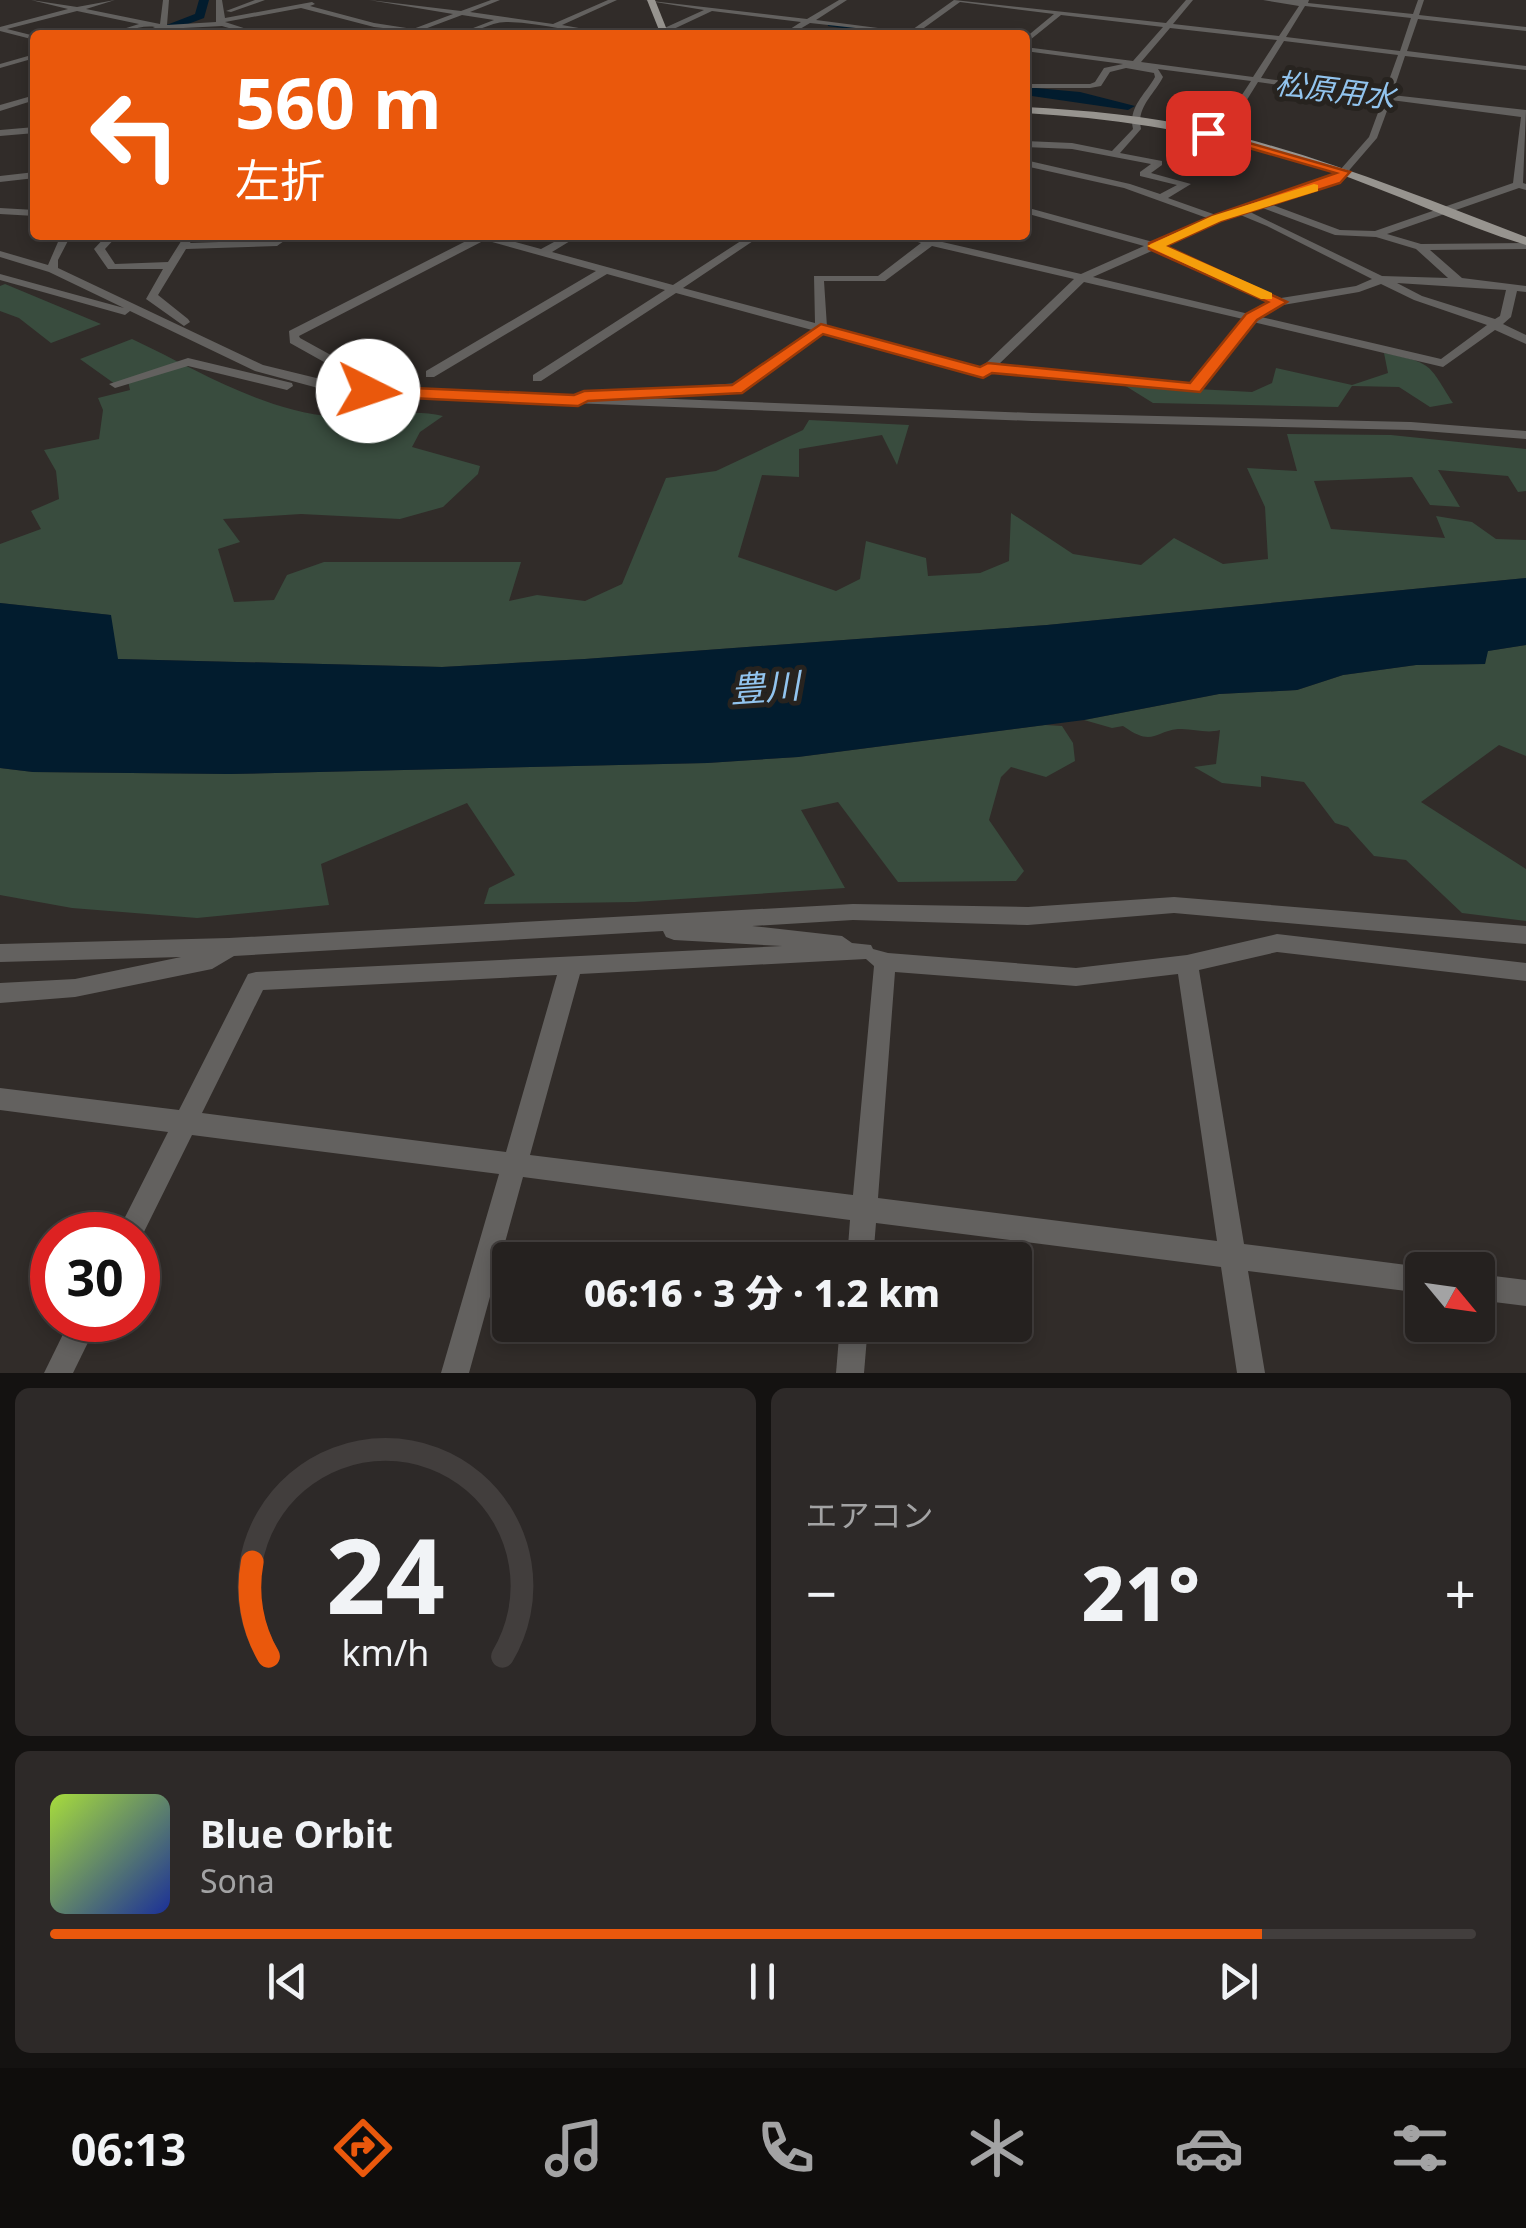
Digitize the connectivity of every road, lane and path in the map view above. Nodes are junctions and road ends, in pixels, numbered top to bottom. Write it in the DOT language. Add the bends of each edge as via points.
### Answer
graph roads {
  1 [pos="34,0"];
  2 [pos="112,0"];
  3 [pos="166,0"];
  4 [pos="219,0"];
  5 [pos="262,0"];
  6 [pos="325,0"];
  7 [pos="376,0"];
  8 [pos="497,0"];
  9 [pos="614,0"];
  10 [pos="649,0"];
  11 [pos="728,0"];
  12 [pos="844,0"];
  13 [pos="958,0"];
  14 [pos="1190,0"];
  15 [pos="1266,0"];
  16 [pos="1421,0"];
  17 [pos="1304,2"];
  18 [pos="1082,5"];
  19 [pos="304,7"];
  20 [pos="421,8"];
  21 [pos="78,9"];
  22 [pos="711,9"];
  23 [pos="1060,12"];
  24 [pos="405,13"];
  25 [pos="462,13"];
  26 [pos="1092,16"];
  27 [pos="1415,16"];
  28 [pos="220,19"];
  29 [pos="502,19"];
  30 [pos="807,22"];
  31 [pos="388,23"];
  32 [pos="148,24"];
  33 [pos="1168,26"];
  34 [pos="164,27"];
  35 [pos="1526,28"];
  36 [pos="0,30"];
  37 [pos="126,30"];
  38 [pos="155,30"];
  39 [pos="248,30"];
  40 [pos="370,30"];
  41 [pos="409,30"];
  42 [pos="415,30"];
  43 [pos="472,30"];
  44 [pos="551,30"];
  45 [pos="557,30"];
  46 [pos="662,30"];
  47 [pos="672,30"];
  48 [pos="793,30"];
  49 [pos="871,30"];
  50 [pos="918,30"];
  51 [pos="30,37"];
  52 [pos="1282,38"];
  53 [pos="1030,41"];
  54 [pos="1030,47"];
  55 [pos="1402,53"];
  56 [pos="30,57"];
  57 [pos="1134,65"];
  58 [pos="0,66"];
  59 [pos="1526,68"];
  60 [pos="1256,80"];
  61 [pos="1030,86"];
  62 [pos="1387,97"];
  63 [pos="30,99"];
  64 [pos="0,108"];
  65 [pos="1030,110"];
  66 [pos="1526,115"];
  67 [pos="1133,119"];
  68 [pos="0,125"];
  69 [pos="30,130"];
  70 [pos="20,131"];
  71 [pos="0,133"];
  72 [pos="1208,133"];
  73 [pos="1030,145"];
  74 [pos="1060,148"];
  75 [pos="1100,151"];
  76 [pos="1115,153"];
  77 [pos="1523,162"];
  78 [pos="1030,164"];
  79 [pos="1041,165"];
  80 [pos="1344,172"];
  81 [pos="1030,173"];
  82 [pos="1079,173"];
  83 [pos="30,176"];
  84 [pos="0,179"];
  85 [pos="1522,186"];
  86 [pos="1175,192"];
  87 [pos="1162,197"];
  88 [pos="1260,203"];
  89 [pos="1030,211"];
  90 [pos="1447,211"];
  91 [pos="0,212"];
  92 [pos="1236,212"];
  93 [pos="30,213"];
  94 [pos="1216,218"];
  95 [pos="1334,230"];
  96 [pos="1376,234"];
  97 [pos="63,240"];
  98 [pos="108,240"];
  99 [pos="280,240"];
  100 [pos="472,240"];
  101 [pos="495,240"];
  102 [pos="567,240"];
  103 [pos="749,240"];
  104 [pos="931,240"];
  105 [pos="941,240"];
  106 [pos="1299,240"];
  107 [pos="186,241"];
  108 [pos="1526,243"];
  109 [pos="1154,246"];
  110 [pos="1420,247"];
  111 [pos="542,253"];
  112 [pos="0,254"];
  113 [pos="171,265"];
  114 [pos="53,270"];
  115 [pos="606,270"];
  116 [pos="0,277"];
  117 [pos="1082,278"];
  118 [pos="1379,280"];
  119 [pos="1458,281"];
  120 [pos="674,288"];
  121 [pos="1519,289"];
  122 [pos="1280,302"];
  123 [pos="1251,317"];
  124 [pos="158,320"];
  125 [pos="1493,323"];
  126 [pos="821,329"];
  127 [pos="1526,340"];
  128 [pos="203,342"];
  129 [pos="988,368"];
  130 [pos="430,374"];
  131 [pos="537,378"];
  132 [pos="115,384"];
  133 [pos="345,388"];
  134 [pos="578,401"];
  135 [pos="1526,435"];
  136 [pos="853,912"];
  137 [pos="648,923"];
  138 [pos="1526,935"];
  139 [pos="772,936"];
  140 [pos="229,947"];
  141 [pos="863,952"];
  142 [pos="0,953"];
  143 [pos="885,962"];
  144 [pos="630,963"];
  145 [pos="1187,964"];
  146 [pos="571,966"];
  147 [pos="1526,972"];
  148 [pos="0,993"];
  149 [pos="0,1099"];
  150 [pos="187,1122"];
  151 [pos="514,1165"];
  152 [pos="864,1209"];
  153 [pos="141,1212"];
  154 [pos="861,1242"];
  155 [pos="1233,1257"];
  156 [pos="1405,1278"];
  157 [pos="1495,1289"];
  158 [pos="1526,1293"];
  159 [pos="74,1342"];
  160 [pos="853,1342"];
  161 [pos="58,1373"];
  162 [pos="455,1373"];
  163 [pos="850,1373"];
  164 [pos="1250,1373"];
  1 -- 21 [label="street"];
  2 -- 21 [label="street"];
  3 -- 34 [label="street"];
  4 -- 28 [label="street"];
  5 -- 28 [label="street"];
  6 -- 19 [label="street"];
  7 -- 20 [label="street"];
  8 -- 25 [label="street"];
  9 -- 45 [label="street"];
  10 -- 22 [label="street"];
  10 -- 46 [label="main road"];
  11 -- 22 [label="street"];
  12 -- 30 [label="street"];
  13 -- 23 [label="street"];
  13 -- 50 [label="street"];
  14 -- 33 [label="street"];
  15 -- 17 [label="street"];
  16 -- 27 [label="street"];
  17 -- 27 [label="street"];
  17 -- 52 [label="street"];
  18 -- 26 [label="street"];
  19 -- 28 [label="street"];
  19 -- 31 [label="street"];
  20 -- 24 [label="street"];
  20 -- 25 [label="street"];
  21 -- 32 [label="street"];
  21 -- 36 [label="street"];
  22 -- 30 [label="street"];
  22 -- 47 [label="street"];
  23 -- 26 [label="street"];
  23 -- 53 [label="street"];
  25 -- 29 [label="street"];
  25 -- 42 [label="street"];
  26 -- 33 [label="street"];
  27 -- 35 [label="street"];
  27 -- 55 [label="street"];
  28 -- 34 [label="street"];
  28 -- 39 [label="street"];
  29 -- 43 [label="street"];
  29 -- 44 [label="street"];
  30 -- 48 [label="street"];
  30 -- 49 [label="street"];
  31 -- 40 [label="street"];
  31 -- 41 [label="street"];
  32 -- 34 [label="street"];
  32 -- 37 [label="street"];
  33 -- 52 [label="street"];
  33 -- 57 [label="street"];
  34 -- 38 [label="street"];
  36 -- 51 [label="street"];
  52 -- 55 [label="street"];
  52 -- 60 [label="street"];
  54 -- 57 [label="street"];
  55 -- 59 [label="street"];
  55 -- 62 [label="street"];
  56 -- 58 [label="street"];
  57 -- 60 [label="street"];
  57 -- 61 [label="street" via="1107,70 1090,86"];
  57 -- 67 [label="street" via="1159,77"];
  60 -- 62 [label="street"];
  60 -- 72 [label="street" via="1237,109"];
  62 -- 66 [label="street"];
  62 -- 80 [label="street" via="1373,138"];
  63 -- 64 [label="street"];
  65 -- 67 [label="main road"];
  66 -- 77 [label="street"];
  67 -- 72 [label="main road"];
  67 -- 76 [label="street" via="1136,132"];
  68 -- 70 [label="street"];
  69 -- 70 [label="street"];
  70 -- 71 [label="street"];
  72 -- 80 [label="main road"];
  73 -- 74 [label="street"];
  74 -- 75 [label="street"];
  74 -- 79 [label="street"];
  75 -- 76 [label="street"];
  75 -- 82 [label="street" via="1100,160"];
  76 -- 86 [label="street" via="1160,163 1143,174 1186,184"];
  77 -- 85 [label="street"];
  78 -- 79 [label="street"];
  79 -- 81 [label="street"];
  79 -- 82 [label="street"];
  80 -- 88 [label="street"];
  80 -- 90 [label="main road"];
  82 -- 87 [label="street"];
  83 -- 84 [label="street"];
  85 -- 90 [label="street"];
  86 -- 87 [label="street"];
  86 -- 92 [label="street"];
  87 -- 94 [label="street"];
  88 -- 92 [label="street"];
  88 -- 95 [label="street"];
  89 -- 109 [label="street"];
  90 -- 96 [label="street"];
  90 -- 108 [label="main road"];
  91 -- 93 [label="street"];
  92 -- 94 [label="street"];
  92 -- 106 [label="street"];
  94 -- 109 [label="street"];
  95 -- 96 [label="street"];
  95 -- 106 [label="street"];
  96 -- 110 [label="street"];
  97 -- 114 [label="street"];
  98 -- 113 [label="street" via="98,249 112,266"];
  99 -- 107 [label="street"];
  100 -- 133 [label="street" via="293,334 311,352 354,373 358,379"];
  101 -- 111 [label="street"];
  102 -- 111 [label="street"];
  103 -- 120 [label="street"];
  104 -- 126 [label="street" via="881,280 818,278"];
  105 -- 117 [label="street"];
  106 -- 118 [label="street"];
  107 -- 113 [label="street"];
  108 -- 110 [label="street"];
  109 -- 117 [label="street"];
  109 -- 122 [label="street"];
  110 -- 119 [label="street"];
  111 -- 115 [label="street"];
  112 -- 114 [label="street"];
  113 -- 128 [label="street" via="152,299"];
  114 -- 124 [label="street"];
  115 -- 120 [label="street"];
  115 -- 130 [label="street"];
  116 -- 124 [label="street"];
  117 -- 123 [label="street"];
  117 -- 129 [label="street"];
  118 -- 119 [label="street"];
  118 -- 122 [label="street"];
  118 -- 125 [label="street"];
  119 -- 121 [label="street"];
  120 -- 126 [label="street"];
  120 -- 131 [label="street"];
  121 -- 125 [label="street" via="1505,317"];
  122 -- 123 [label="street"];
  123 -- 125 [label="street" via="1443,363"];
  123 -- 129 [label="street" via="1194,388"];
  124 -- 128 [label="street"];
  125 -- 127 [label="street"];
  126 -- 129 [label="street" via="983,373"];
  126 -- 134 [label="street" via="736,390"];
  128 -- 133 [label="street" via="278,374"];
  132 -- 133 [label="street" via="188,362 265,383"];
  133 -- 134 [label="street"];
  134 -- 135 [label="street"];
  136 -- 137 [label="street"];
  136 -- 138 [label="street" via="1028,916 1174,905"];
  136 -- 139 [label="street"];
  137 -- 139 [label="street" via="678,932"];
  137 -- 140 [label="street"];
  139 -- 141 [label="street"];
  139 -- 144 [label="street"];
  140 -- 142 [label="street"];
  140 -- 148 [label="street" via="212,960 76,988"];
  141 -- 143 [label="street"];
  141 -- 144 [label="street"];
  143 -- 145 [label="street" via="1076,976"];
  143 -- 152 [label="street"];
  144 -- 146 [label="street"];
  145 -- 147 [label="street" via="1277,943"];
  145 -- 155 [label="street"];
  146 -- 150 [label="street" via="256,982"];
  146 -- 151 [label="street"];
  149 -- 150 [label="street"];
  150 -- 151 [label="street"];
  150 -- 153 [label="street"];
  151 -- 152 [label="street"];
  151 -- 162 [label="street"];
  152 -- 154 [label="street"];
  152 -- 155 [label="street"];
  155 -- 156 [label="street"];
  155 -- 164 [label="street"];
  157 -- 158 [label="street"];
  159 -- 161 [label="street"];
  160 -- 163 [label="street"];
}
